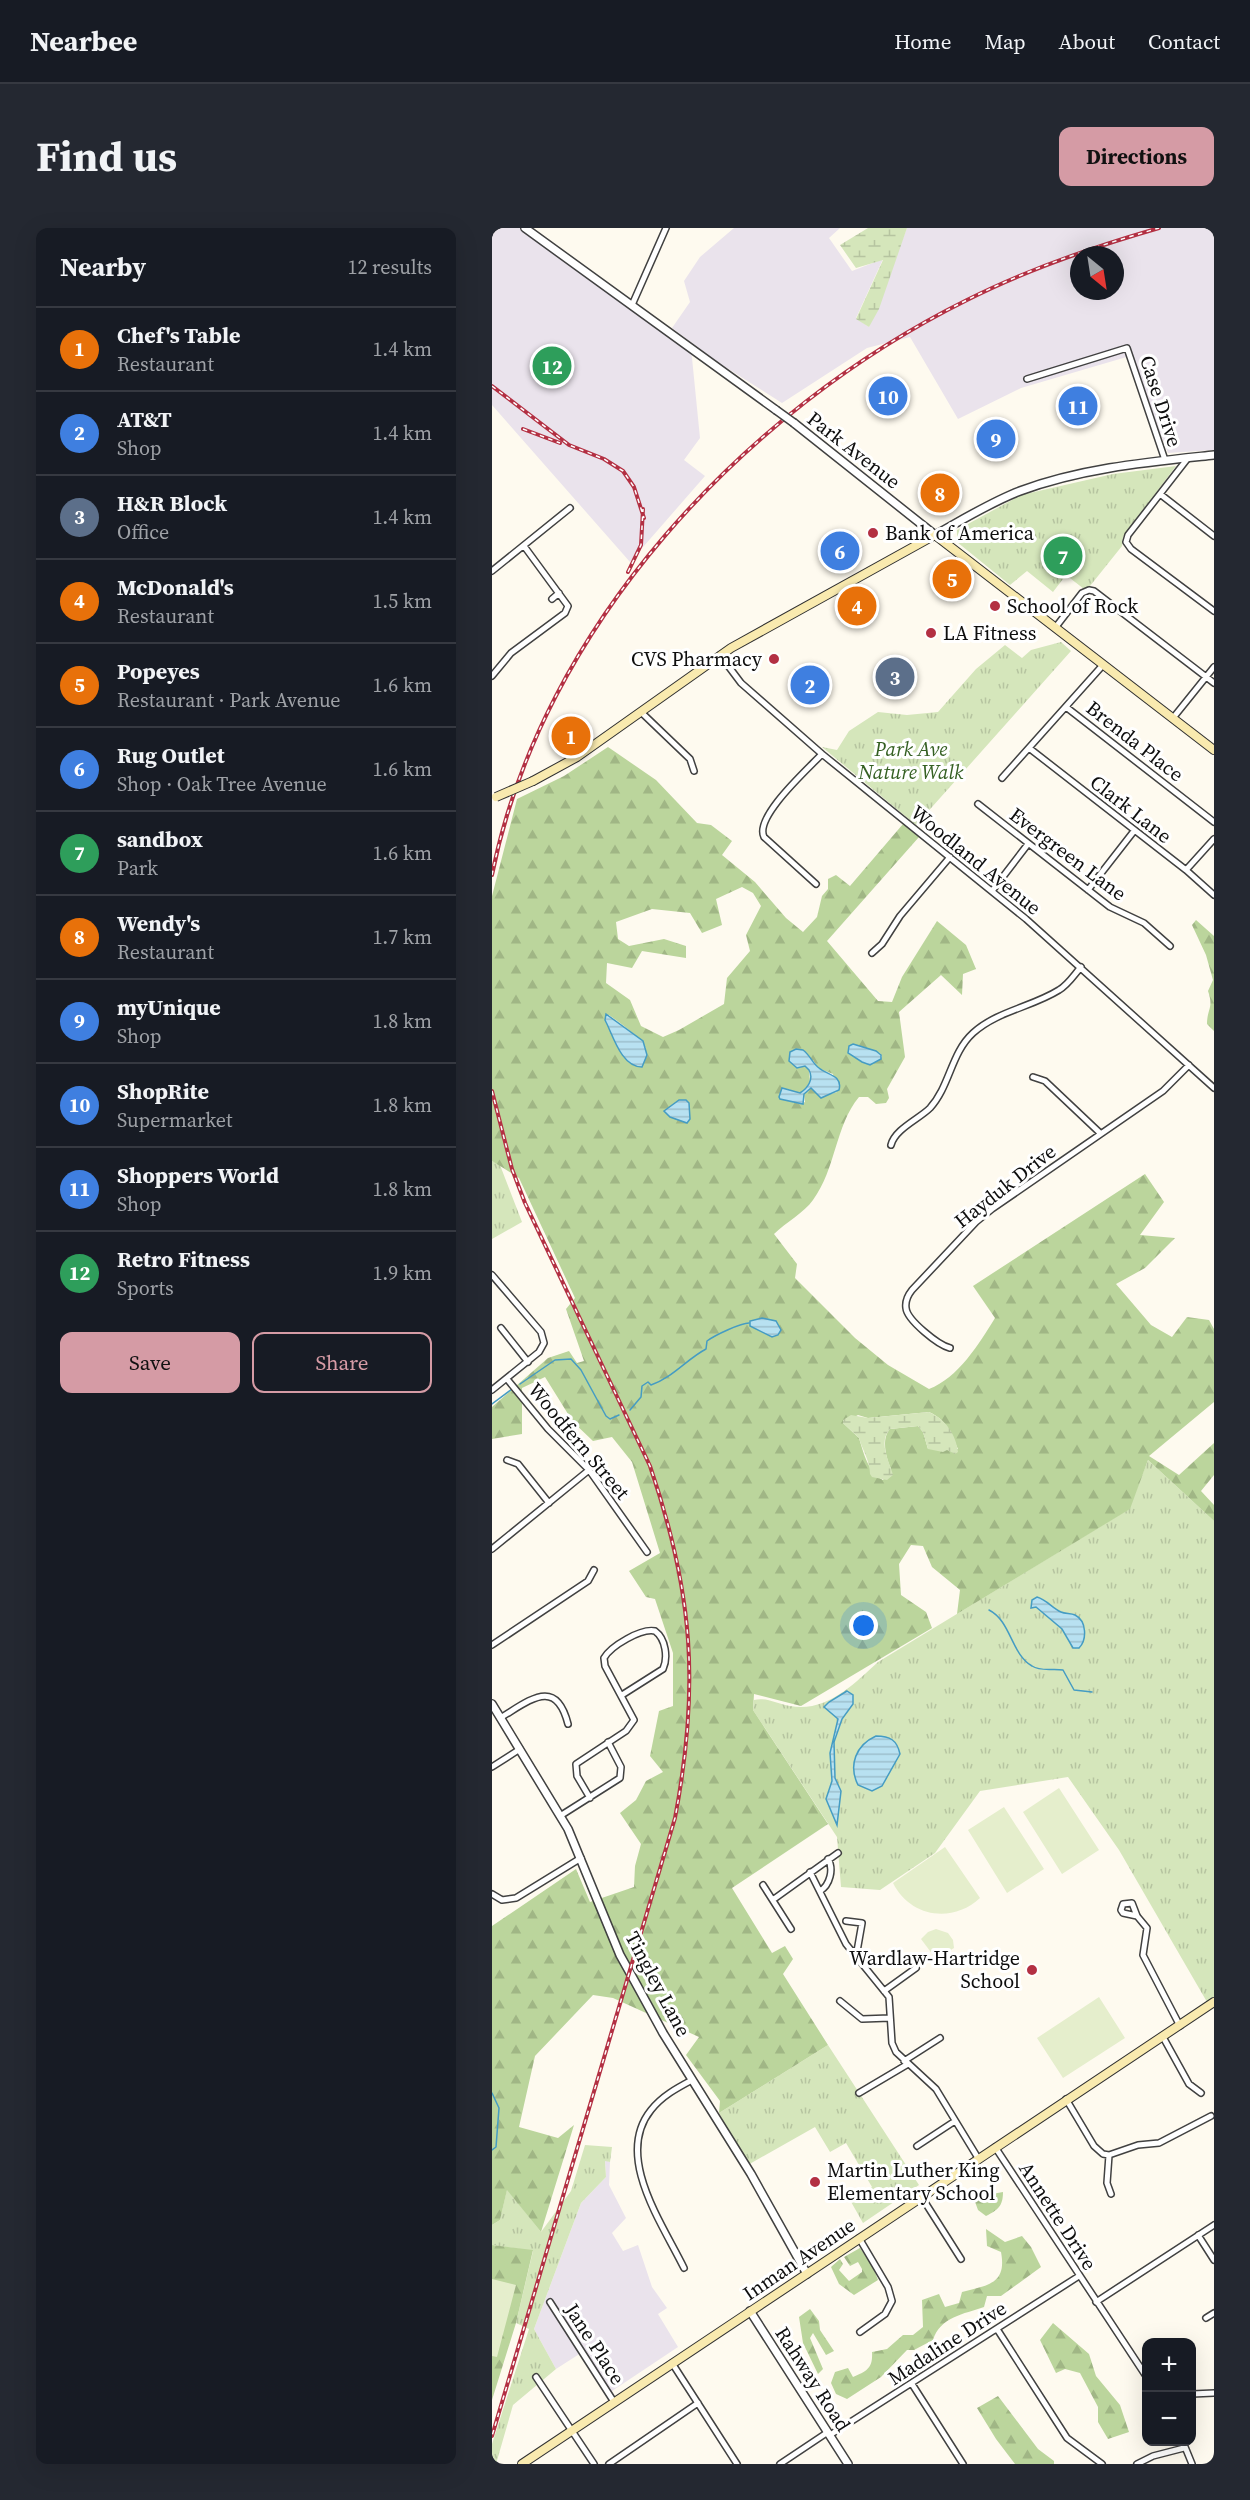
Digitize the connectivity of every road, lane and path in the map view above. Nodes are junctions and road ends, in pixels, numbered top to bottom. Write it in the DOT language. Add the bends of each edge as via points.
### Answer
graph roads {
  1 [pos="525,228"];
  2 [pos="666,228"];
  3 [pos="535,231"];
  4 [pos="632,305"];
  5 [pos="1027,379"];
  6 [pos="1214,455"];
  7 [pos="1188,458"];
  8 [pos="1165,460"];
  9 [pos="1160,494"];
  10 [pos="570,508"];
  11 [pos="935,535"];
  12 [pos="1214,536"];
  13 [pos="524,546"];
  14 [pos="492,571"];
  15 [pos="560,592"];
  16 [pos="552,599"];
  17 [pos="1214,611"];
  18 [pos="1056,628"];
  19 [pos="720,655"];
  20 [pos="1103,665"];
  21 [pos="1214,667"];
  22 [pos="493,674"];
  23 [pos="1207,677"];
  24 [pos="1214,683"];
  25 [pos="1066,707"];
  26 [pos="642,713"];
  27 [pos="1173,718"];
  28 [pos="1029,748"];
  29 [pos="1214,750"];
  30 [pos="822,754"];
  31 [pos="694,771"];
  32 [pos="1002,778"];
  33 [pos="494,798"];
  34 [pos="978,804"];
  35 [pos="1214,822"];
  36 [pos="1134,831"];
  37 [pos="1214,839"];
  38 [pos="1028,844"];
  39 [pos="950,857"];
  40 [pos="1186,870"];
  41 [pos="816,884"];
  42 [pos="1088,890"];
  43 [pos="992,891"];
  44 [pos="1214,895"];
  45 [pos="1170,946"];
  46 [pos="872,953"];
  47 [pos="1081,967"];
  48 [pos="1189,1065"];
  49 [pos="1033,1077"];
  50 [pos="1214,1088"];
  51 [pos="1100,1133"];
  52 [pos="891,1145"];
  53 [pos="492,1275"];
  54 [pos="501,1328"];
  55 [pos="950,1348"];
  56 [pos="528,1362"];
  57 [pos="507,1379"];
  58 [pos="492,1390"];
  59 [pos="507,1460"];
  60 [pos="589,1470"];
  61 [pos="549,1503"];
  62 [pos="492,1549"];
  63 [pos="647,1552"];
  64 [pos="594,1570"];
  65 [pos="492,1645"];
  66 [pos="622,1695"];
  67 [pos="492,1704"];
  68 [pos="500,1718"];
  69 [pos="568,1725"];
  70 [pos="608,1742"];
  71 [pos="520,1749"];
  72 [pos="492,1767"];
  73 [pos="590,1798"];
  74 [pos="560,1816"];
  75 [pos="838,1853"];
  76 [pos="581,1858"];
  77 [pos="828,1859"];
  78 [pos="810,1872"];
  79 [pos="763,1885"];
  80 [pos="820,1891"];
  81 [pos="492,1894"];
  82 [pos="774,1899"];
  83 [pos="1137,1916"];
  84 [pos="846,1921"];
  85 [pos="791,1929"];
  86 [pos="856,1957"];
  87 [pos="916,1968"];
  88 [pos="884,1991"];
  89 [pos="840,2001"];
  90 [pos="1214,2002"];
  91 [pos="890,2018"];
  92 [pos="1180,2026"];
  93 [pos="1163,2037"];
  94 [pos="940,2038"];
  95 [pos="906,2063"];
  96 [pos="692,2080"];
  97 [pos="859,2093"];
  98 [pos="1201,2093"];
  99 [pos="1066,2098"];
  100 [pos="1211,2116"];
  101 [pos="956,2121"];
  102 [pos="917,2146"];
  103 [pos="995,2146"];
  104 [pos="1109,2155"];
  105 [pos="978,2158"];
  106 [pos="1111,2194"];
  107 [pos="921,2196"];
  108 [pos="1214,2225"];
  109 [pos="1198,2235"];
  110 [pos="859,2238"];
  111 [pos="962,2259"];
  112 [pos="1214,2260"];
  113 [pos="684,2268"];
  114 [pos="807,2274"];
  115 [pos="1079,2276"];
  116 [pos="550,2302"];
  117 [pos="1096,2302"];
  118 [pos="750,2311"];
  119 [pos="1214,2313"];
  120 [pos="1206,2318"];
  121 [pos="997,2329"];
  122 [pos="860,2332"];
  123 [pos="672,2363"];
  124 [pos="1142,2370"];
  125 [pos="536,2377"];
  126 [pos="912,2384"];
  127 [pos="1214,2393"];
  128 [pos="1196,2394"];
  129 [pos="614,2402"];
  130 [pos="698,2403"];
  131 [pos="571,2430"];
  132 [pos="829,2433"];
  133 [pos="1180,2446"];
  134 [pos="1183,2446"];
  135 [pos="734,2462"];
  136 [pos="522,2464"];
  137 [pos="594,2464"];
  138 [pos="609,2464"];
  139 [pos="780,2464"];
  140 [pos="848,2464"];
  141 [pos="963,2464"];
  142 [pos="1102,2464"];
  143 [pos="1137,2464"];
  144 [pos="1192,2464"];
  1 -- 3 [label="street, Park Avenue"];
  2 -- 4 [label="street"];
  3 -- 4 [label="street, Park Avenue"];
  4 -- 11 [label="street, Park Avenue, bridge" via="794,423"];
  5 -- 8 [label="street, Case Drive" via="1127,348"];
  6 -- 7 [label="street"];
  7 -- 8 [label="street"];
  7 -- 9 [label="street"];
  8 -- 11 [label="street" via="1027,488"];
  9 -- 12 [label="street"];
  9 -- 17 [label="street" via="1126,543"];
  10 -- 13 [label="street"];
  11 -- 18 [label="main road, Park Avenue"];
  11 -- 19 [label="main road"];
  13 -- 14 [label="street"];
  13 -- 15 [label="street"];
  15 -- 16 [label="street"];
  15 -- 22 [label="street" via="568,605 565,613 511,653"];
  18 -- 20 [label="main road, Park Avenue"];
  18 -- 23 [label="street" via="1082,593 1089,590"];
  19 -- 26 [label="main road"];
  19 -- 30 [label="street, Woodland Avenue" via="741,683"];
  20 -- 25 [label="street"];
  20 -- 27 [label="main road, Park Avenue"];
  21 -- 23 [label="street"];
  23 -- 24 [label="street"];
  23 -- 27 [label="street"];
  25 -- 28 [label="street"];
  25 -- 35 [label="street, Brenda Place"];
  26 -- 31 [label="street" via="690,759"];
  26 -- 33 [label="main road, bridge" via="577,757"];
  27 -- 29 [label="main road, Park Avenue"];
  28 -- 32 [label="street"];
  28 -- 36 [label="street, Clark Lane"];
  30 -- 39 [label="street, Woodland Avenue"];
  30 -- 41 [label="street" via="768,813 761,829 764,837"];
  34 -- 38 [label="street, Evergreen Lane"];
  36 -- 40 [label="street, Clark Lane"];
  36 -- 42 [label="street"];
  37 -- 40 [label="street"];
  38 -- 42 [label="street, Evergreen Lane"];
  38 -- 43 [label="street"];
  39 -- 43 [label="street, Woodland Avenue"];
  39 -- 46 [label="street"];
  40 -- 44 [label="street, Clark Lane"];
  42 -- 45 [label="street, Evergreen Lane" via="1118,912 1144,923"];
  43 -- 47 [label="street, Woodland Avenue"];
  47 -- 48 [label="street, Woodland Avenue"];
  47 -- 52 [label="street" via="1060,989 990,1021 973,1033 958,1053 937,1099 894,1137"];
  48 -- 50 [label="street, Woodland Avenue"];
  48 -- 51 [label="street, Hayduk Drive" via="1163,1091"];
  49 -- 51 [label="street" via="1045,1081"];
  51 -- 55 [label="street, Hayduk Drive" via="976,1222 908,1295 905,1306 909,1316 938,1343"];
  53 -- 56 [label="street" via="543,1336 542,1349"];
  54 -- 56 [label="street"];
  56 -- 57 [label="street"];
  57 -- 58 [label="street"];
  57 -- 60 [label="street, Woodfern Street" via="548,1429"];
  59 -- 61 [label="street" via="518,1464"];
  60 -- 61 [label="street"];
  60 -- 63 [label="street, Woodfern Street"];
  61 -- 62 [label="street"];
  64 -- 65 [label="street" via="588,1581"];
  66 -- 66 [label="street" via="663,1669 663,1642 655,1631 642,1632 606,1654 605,1666"];
  66 -- 70 [label="street" via="634,1720 631,1728"];
  67 -- 68 [label="street, Tingley Lane"];
  68 -- 69 [label="street" via="545,1695 560,1704"];
  68 -- 71 [label="street, Tingley Lane"];
  70 -- 73 [label="street" via="622,1774 617,1782"];
  70 -- 73 [label="street" via="576,1764 577,1776"];
  71 -- 72 [label="street"];
  71 -- 74 [label="street, Tingley Lane"];
  73 -- 74 [label="street"];
  74 -- 76 [label="street, Tingley Lane"];
  75 -- 77 [label="street"];
  76 -- 81 [label="street" via="516,1899 502,1900"];
  76 -- 96 [label="street, Tingley Lane" via="620,1955"];
  77 -- 78 [label="street"];
  77 -- 80 [label="street" via="832,1870"];
  78 -- 80 [label="street"];
  78 -- 82 [label="street"];
  79 -- 82 [label="street"];
  80 -- 86 [label="street"];
  82 -- 85 [label="street"];
  83 -- 92 [label="street" via="1147,1928 1143,1955"];
  84 -- 86 [label="street" via="862,1923"];
  86 -- 88 [label="street"];
  87 -- 88 [label="street"];
  88 -- 91 [label="street" via="889,1997"];
  89 -- 91 [label="street" via="862,2019"];
  90 -- 92 [label="main road, Inman Avenue"];
  91 -- 95 [label="street" via="892,2043"];
  92 -- 93 [label="main road, Inman Avenue"];
  93 -- 98 [label="street" via="1189,2084"];
  93 -- 99 [label="main road, Inman Avenue"];
  94 -- 95 [label="street"];
  95 -- 97 [label="street"];
  95 -- 101 [label="street" via="936,2089"];
  96 -- 113 [label="street" via="652,2109 641,2127 636,2154 641,2179"];
  96 -- 114 [label="street, Tingley Lane"];
  99 -- 103 [label="main road, Inman Avenue"];
  99 -- 104 [label="street" via="1094,2146"];
  100 -- 104 [label="street" via="1159,2143"];
  101 -- 102 [label="street"];
  101 -- 105 [label="street"];
  103 -- 105 [label="main road, Inman Avenue"];
  103 -- 115 [label="street, Annette Drive"];
  104 -- 106 [label="street" via="1107,2183"];
  105 -- 107 [label="main road, Inman Avenue"];
  107 -- 110 [label="main road, Inman Avenue"];
  107 -- 111 [label="street"];
  108 -- 109 [label="street"];
  109 -- 112 [label="street"];
  109 -- 117 [label="street"];
  110 -- 114 [label="main road, Inman Avenue"];
  110 -- 122 [label="street" via="892,2301 885,2314"];
  114 -- 118 [label="main road, Inman Avenue"];
  115 -- 117 [label="street, Annette Drive"];
  115 -- 121 [label="street, Madaline Drive"];
  116 -- 129 [label="street, Jane Place"];
  117 -- 124 [label="street, Annette Drive"];
  118 -- 123 [label="main road, Inman Avenue"];
  118 -- 132 [label="street, Rahway Road"];
  119 -- 120 [label="street"];
  121 -- 126 [label="street, Madaline Drive"];
  121 -- 142 [label="street" via="1067,2438"];
  123 -- 129 [label="main road, Inman Avenue"];
  123 -- 130 [label="street"];
  125 -- 131 [label="street"];
  126 -- 132 [label="street, Madaline Drive"];
  126 -- 141 [label="street"];
  127 -- 128 [label="street"];
  129 -- 131 [label="main road, Inman Avenue"];
  130 -- 135 [label="street"];
  130 -- 138 [label="street"];
  131 -- 136 [label="main road, Inman Avenue"];
  131 -- 137 [label="street"];
  132 -- 139 [label="street, Madaline Drive"];
  132 -- 140 [label="street, Rahway Road"];
  133 -- 143 [label="street"];
  134 -- 144 [label="street"];
}
